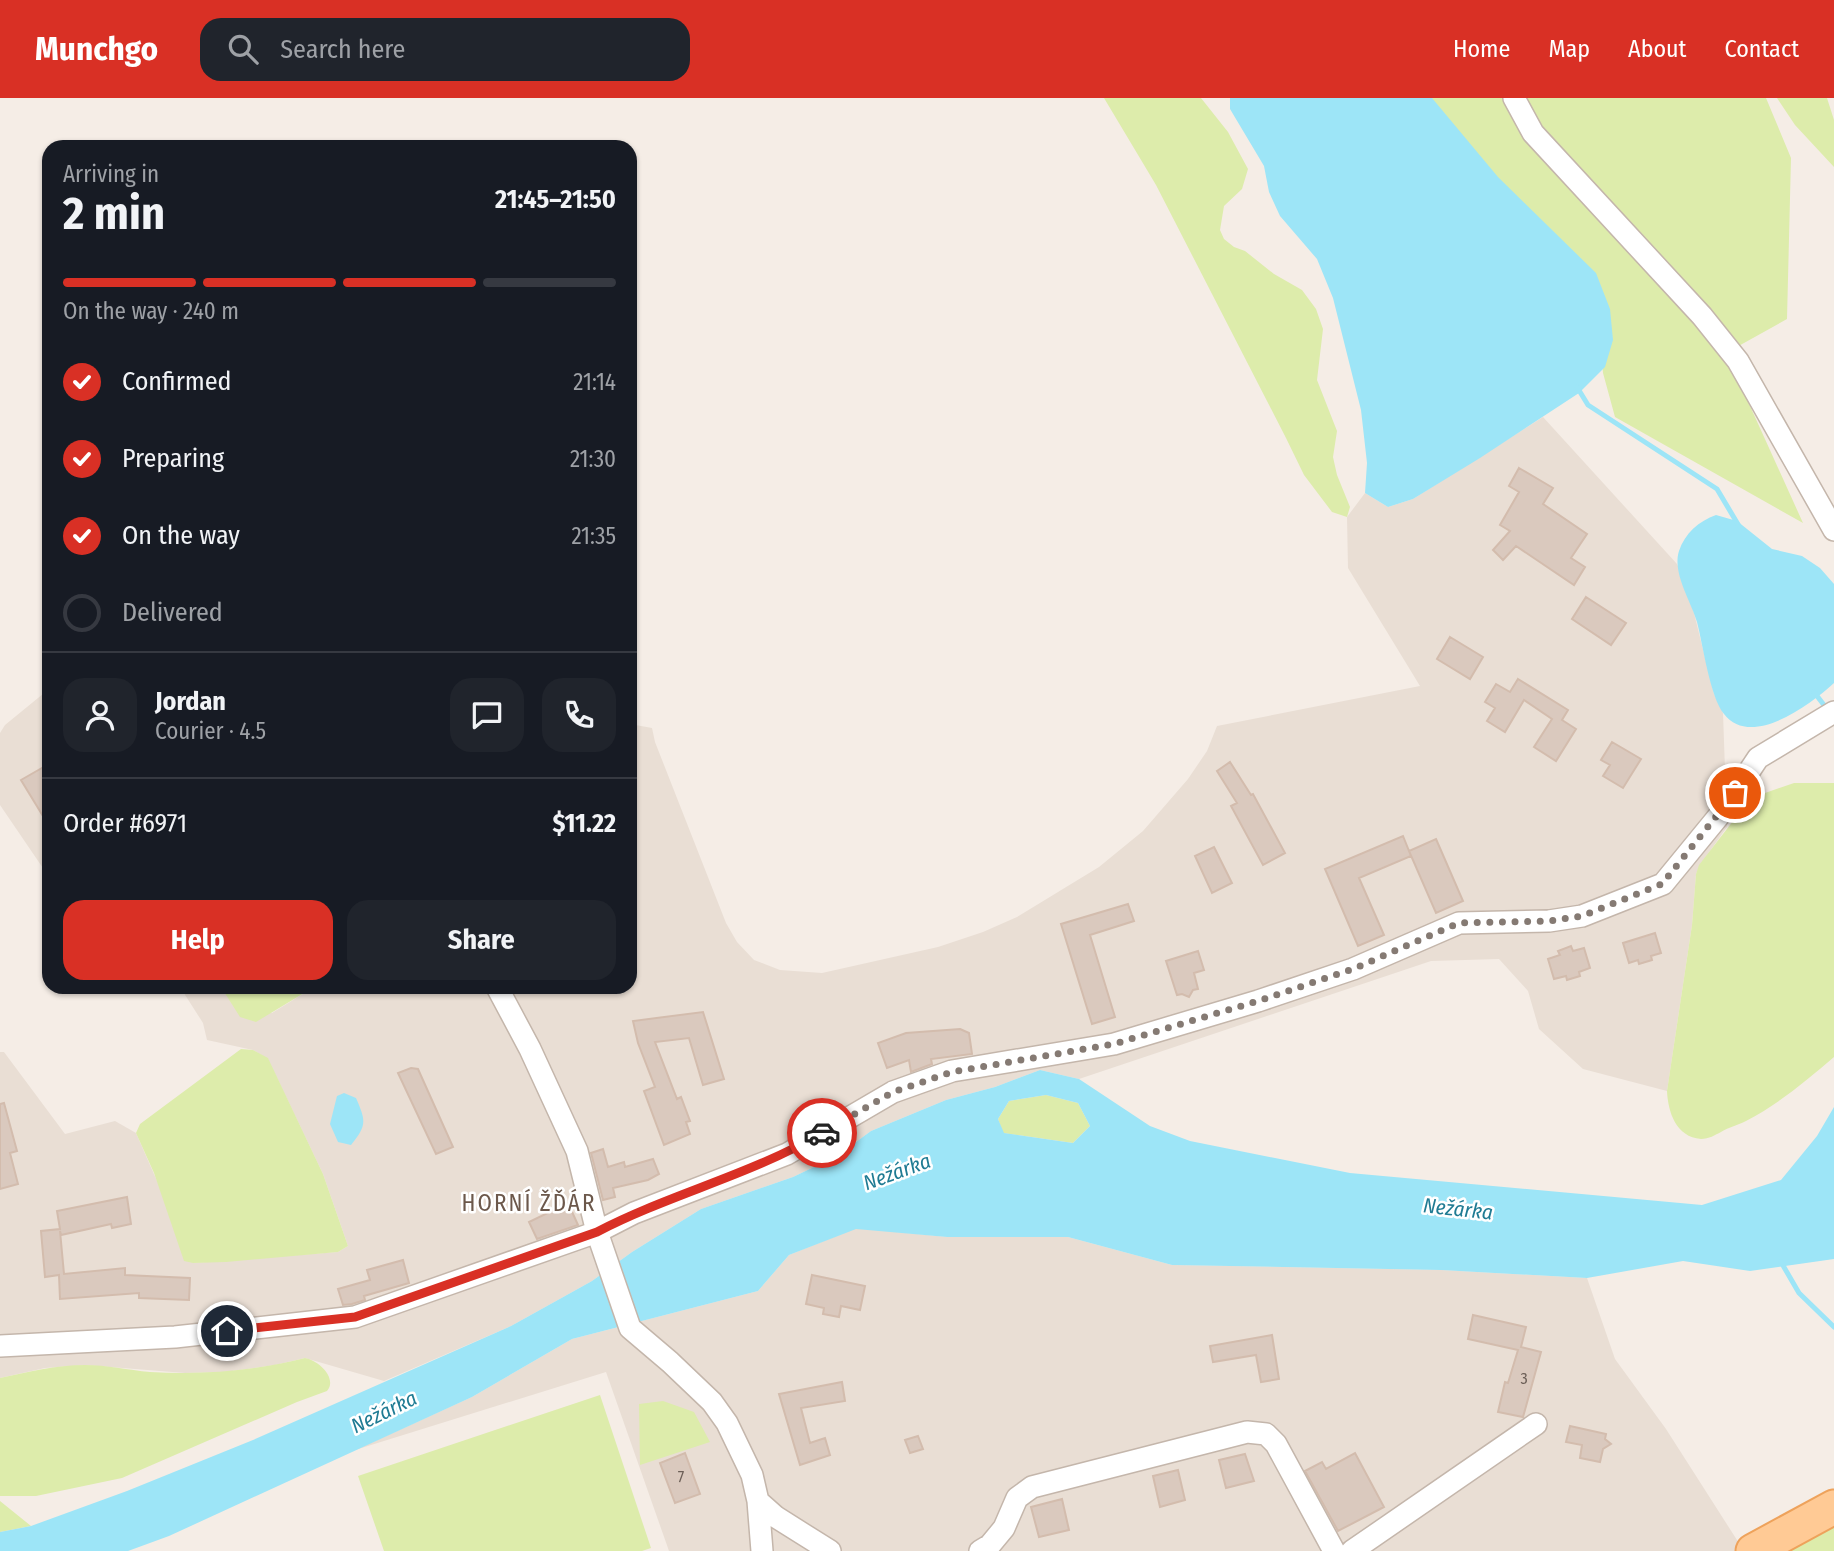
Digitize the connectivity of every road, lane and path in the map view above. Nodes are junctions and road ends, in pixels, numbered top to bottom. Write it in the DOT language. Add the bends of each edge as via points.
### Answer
graph roads {
  1 [pos="1514,98"];
  2 [pos="1834,530"];
  3 [pos="1834,712"];
  4 [pos="501,994"];
  5 [pos="597,1232"];
  6 [pos="0,1346"];
  7 [pos="1536,1424"];
  8 [pos="758,1500"];
  9 [pos="1834,1507"];
  10 [pos="798,1544"];
  11 [pos="762,1551"];
  12 [pos="830,1551"];
  13 [pos="979,1551"];
  14 [pos="1334,1551"];
  15 [pos="1352,1551"];
  16 [pos="1753,1551"];
  1 -- 2 [label="street" via="1533,133 1738,361"];
  3 -- 5 [label="street" via="1758,758 1722,812 1662,884 1582,916 1459,923 1353,969 1114,1044 952,1072 893,1092 787,1154"];
  4 -- 5 [label="street" via="577,1151"];
  5 -- 6 [label="street" via="355,1317 175,1337"];
  5 -- 8 [label="street" via="630,1328 712,1402 752,1475"];
  7 -- 15 [label="street"];
  8 -- 10 [label="street"];
  8 -- 11 [label="street"];
  9 -- 16 [label="main road"];
  10 -- 12 [label="street"];
  13 -- 14 [label="street" via="990,1545 1004,1528 1017,1498 1032,1487 1247,1432 1266,1434 1276,1444"];
}
